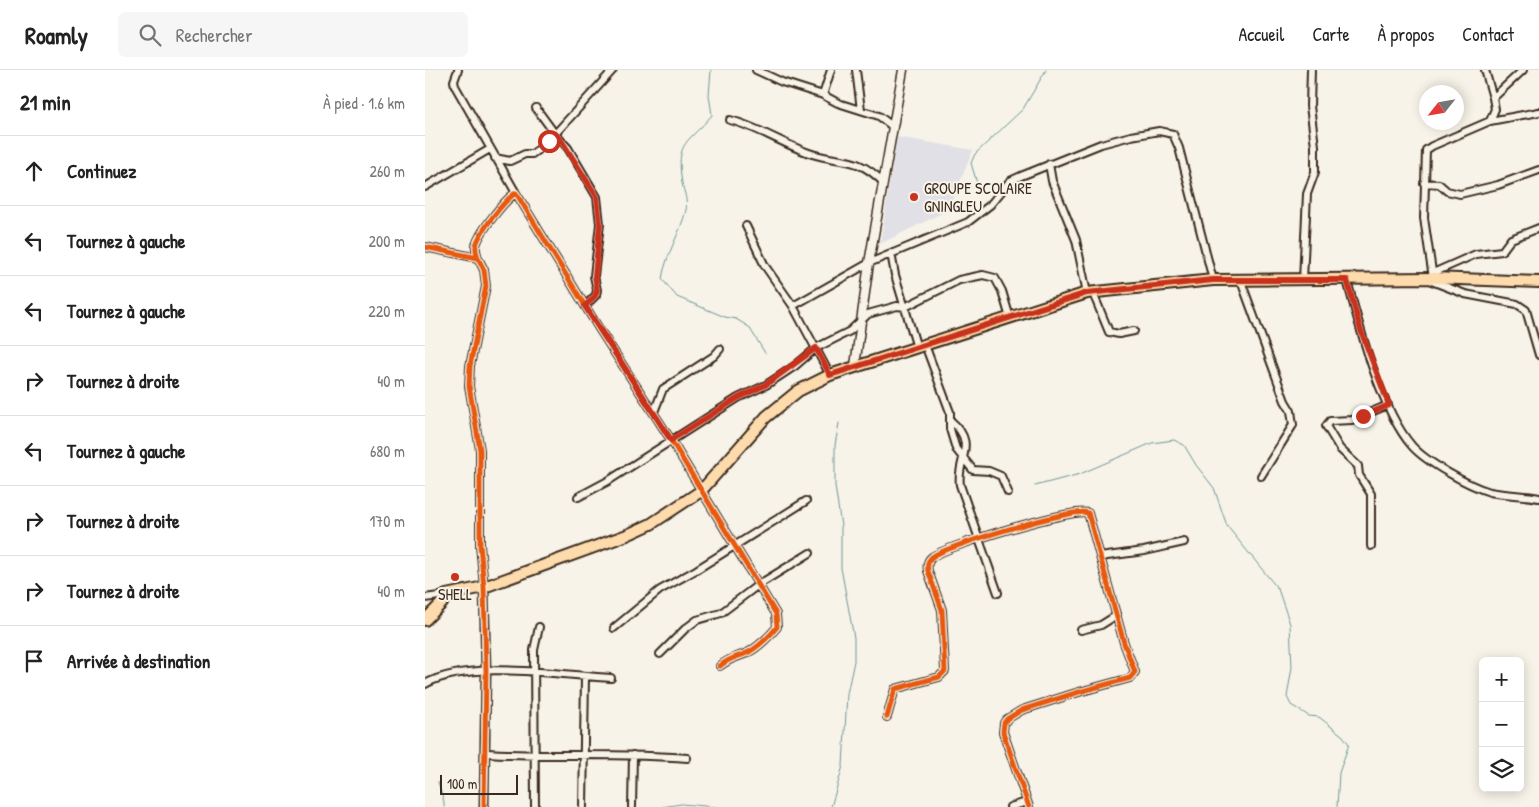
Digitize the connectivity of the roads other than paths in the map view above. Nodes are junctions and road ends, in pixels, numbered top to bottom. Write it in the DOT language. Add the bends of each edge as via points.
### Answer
graph roads {
  1 [pos="458,70"];
  2 [pos="613,70"];
  3 [pos="756,70"];
  4 [pos="831,70"];
  5 [pos="856,70"];
  6 [pos="903,70"];
  7 [pos="1311,70"];
  8 [pos="1485,70"];
  9 [pos="1523,70"];
  10 [pos="823,96"];
  11 [pos="1493,98"];
  12 [pos="536,108"];
  13 [pos="861,110"];
  14 [pos="1539,112"];
  15 [pos="730,120"];
  16 [pos="1490,121"];
  17 [pos="892,126"];
  18 [pos="555,134"];
  19 [pos="490,149"];
  20 [pos="495,158"];
  21 [pos="1049,164"];
  22 [pos="1539,170"];
  23 [pos="883,182"];
  24 [pos="1424,183"];
  25 [pos="425,187"];
  26 [pos="516,193"];
  27 [pos="746,226"];
  28 [pos="1539,228"];
  29 [pos="425,247"];
  30 [pos="891,253"];
  31 [pos="478,258"];
  32 [pos="869,263"];
  33 [pos="1430,276"];
  34 [pos="1213,280"];
  35 [pos="1303,280"];
  36 [pos="1347,280"];
  37 [pos="1241,281"];
  38 [pos="1539,282"];
  39 [pos="1090,293"];
  40 [pos="585,306"];
  41 [pos="793,306"];
  42 [pos="905,307"];
  43 [pos="1010,318"];
  44 [pos="860,321"];
  45 [pos="1134,331"];
  46 [pos="921,346"];
  47 [pos="816,348"];
  48 [pos="720,349"];
  49 [pos="1539,354"];
  50 [pos="855,366"];
  51 [pos="830,375"];
  52 [pos="1389,405"];
  53 [pos="653,412"];
  54 [pos="950,420"];
  55 [pos="671,440"];
  56 [pos="956,449"];
  57 [pos="964,461"];
  58 [pos="959,473"];
  59 [pos="1261,476"];
  60 [pos="701,491"];
  61 [pos="1008,492"];
  62 [pos="578,497"];
  63 [pos="1539,498"];
  64 [pos="806,501"];
  65 [pos="978,538"];
  66 [pos="1183,542"];
  67 [pos="735,546"];
  68 [pos="1371,546"];
  69 [pos="810,553"];
  70 [pos="1100,557"];
  71 [pos="758,585"];
  72 [pos="484,587"];
  73 [pos="998,593"];
  74 [pos="446,595"];
  75 [pos="425,598"];
  76 [pos="1117,615"];
  77 [pos="425,620"];
  78 [pos="539,626"];
  79 [pos="614,628"];
  80 [pos="1081,630"];
  81 [pos="660,654"];
  82 [pos="720,666"];
  83 [pos="486,672"];
  84 [pos="535,672"];
  85 [pos="585,676"];
  86 [pos="611,678"];
  87 [pos="425,684"];
  88 [pos="887,717"];
  89 [pos="485,753"];
  90 [pos="584,755"];
  91 [pos="633,755"];
  92 [pos="535,756"];
  93 [pos="687,758"];
  94 [pos="1028,804"];
  95 [pos="484,807"];
  96 [pos="535,807"];
  97 [pos="583,807"];
  98 [pos="633,807"];
  99 [pos="1010,807"];
  1 -- 19 [label="street" via="455,86"];
  2 -- 18 [label="street"];
  3 -- 10 [label="street"];
  4 -- 10 [label="street"];
  5 -- 13 [label="street"];
  6 -- 17 [label="street"];
  7 -- 35 [label="street" via="1315,172 1307,194"];
  8 -- 11 [label="street"];
  9 -- 11 [label="street"];
  10 -- 13 [label="street"];
  11 -- 16 [label="street" via="1494,113"];
  12 -- 18 [label="street"];
  13 -- 17 [label="street" via="879,116"];
  14 -- 16 [label="street"];
  15 -- 23 [label="street" via="751,125 809,153 857,162"];
  16 -- 24 [label="street" via="1428,148"];
  17 -- 23 [label="street"];
  18 -- 20 [label="street" via="532,154 510,161"];
  18 -- 40 [label="street" via="568,148 597,197 600,224 595,276 597,290"];
  19 -- 20 [label="street"];
  19 -- 25 [label="street"];
  20 -- 26 [label="street"];
  21 -- 30 [label="street" via="1010,181 990,205 968,222"];
  21 -- 34 [label="street" via="1131,136 1159,131 1173,134 1184,161"];
  21 -- 39 [label="street" via="1052,180 1076,240"];
  22 -- 24 [label="street" via="1460,194 1447,191 1439,184"];
  23 -- 32 [label="street"];
  24 -- 33 [label="street"];
  26 -- 31 [label="street" via="490,220 476,246"];
  26 -- 40 [label="street"];
  27 -- 41 [label="street" via="765,266"];
  28 -- 33 [label="street" via="1511,239 1502,251 1476,254"];
  29 -- 31 [label="street"];
  30 -- 32 [label="street"];
  30 -- 42 [label="street"];
  31 -- 72 [label="street" via="486,286 471,358 469,386 480,450 479,545"];
  32 -- 41 [label="street"];
  32 -- 44 [label="street"];
  33 -- 36 [label="main road"];
  33 -- 38 [label="main road"];
  33 -- 49 [label="street" via="1465,294 1517,304 1526,310"];
  34 -- 37 [label="main road"];
  34 -- 39 [label="main road"];
  35 -- 36 [label="main road"];
  35 -- 37 [label="main road"];
  36 -- 52 [label="street" via="1360,328"];
  37 -- 59 [label="street" via="1291,411 1293,425"];
  39 -- 43 [label="main road"];
  39 -- 45 [label="street" via="1109,332"];
  40 -- 53 [label="street"];
  41 -- 47 [label="street"];
  42 -- 43 [label="street" via="951,283 983,276 995,278"];
  42 -- 44 [label="street" via="876,311"];
  42 -- 46 [label="street"];
  43 -- 46 [label="main road"];
  44 -- 47 [label="street" via="850,331"];
  44 -- 50 [label="street"];
  46 -- 50 [label="main road"];
  46 -- 54 [label="street" via="948,407"];
  47 -- 51 [label="street"];
  47 -- 55 [label="street" via="765,385"];
  48 -- 53 [label="street" via="663,389"];
  50 -- 51 [label="main road"];
  51 -- 60 [label="main road" via="798,391 766,417"];
  52 -- 63 [label="street" via="1412,446 1445,471 1492,492"];
  52 -- 68 [label="street" via="1352,420 1330,421 1326,426 1340,449 1358,466 1359,475 1371,494"];
  53 -- 55 [label="street"];
  54 -- 56 [label="street"];
  54 -- 57 [label="street" via="963,436"];
  55 -- 60 [label="street"];
  55 -- 62 [label="street"];
  56 -- 57 [label="street"];
  56 -- 58 [label="street"];
  57 -- 58 [label="street"];
  57 -- 61 [label="street" via="973,470 1001,476"];
  58 -- 65 [label="street"];
  60 -- 67 [label="street"];
  60 -- 72 [label="main road" via="672,512 627,535"];
  64 -- 67 [label="street"];
  65 -- 70 [label="street" via="1084,511 1090,517"];
  65 -- 73 [label="street"];
  65 -- 88 [label="street" via="931,557 927,564 942,610 945,671 939,677 895,689"];
  66 -- 70 [label="street" via="1144,552"];
  67 -- 71 [label="street"];
  67 -- 79 [label="street" via="660,590"];
  69 -- 71 [label="street"];
  70 -- 76 [label="street"];
  71 -- 81 [label="street" via="721,613 708,615 685,629"];
  71 -- 82 [label="street" via="776,614 777,627 753,649 733,656"];
  72 -- 74 [label="main road"];
  72 -- 83 [label="street"];
  74 -- 75 [label="street"];
  74 -- 77 [label="main road" via="443,603"];
  76 -- 80 [label="street" via="1101,625"];
  76 -- 94 [label="street" via="1133,666 1133,676 1022,710 1004,723 1006,744"];
  78 -- 84 [label="street" via="534,645"];
  83 -- 84 [label="street"];
  83 -- 87 [label="street" via="448,674"];
  83 -- 89 [label="street"];
  84 -- 85 [label="street"];
  84 -- 92 [label="street"];
  85 -- 86 [label="street"];
  85 -- 90 [label="street"];
  89 -- 92 [label="street"];
  89 -- 95 [label="street"];
  90 -- 91 [label="street"];
  90 -- 92 [label="street"];
  90 -- 97 [label="street"];
  91 -- 93 [label="street"];
  91 -- 98 [label="street"];
  92 -- 96 [label="street"];
  94 -- 99 [label="street"];
}
